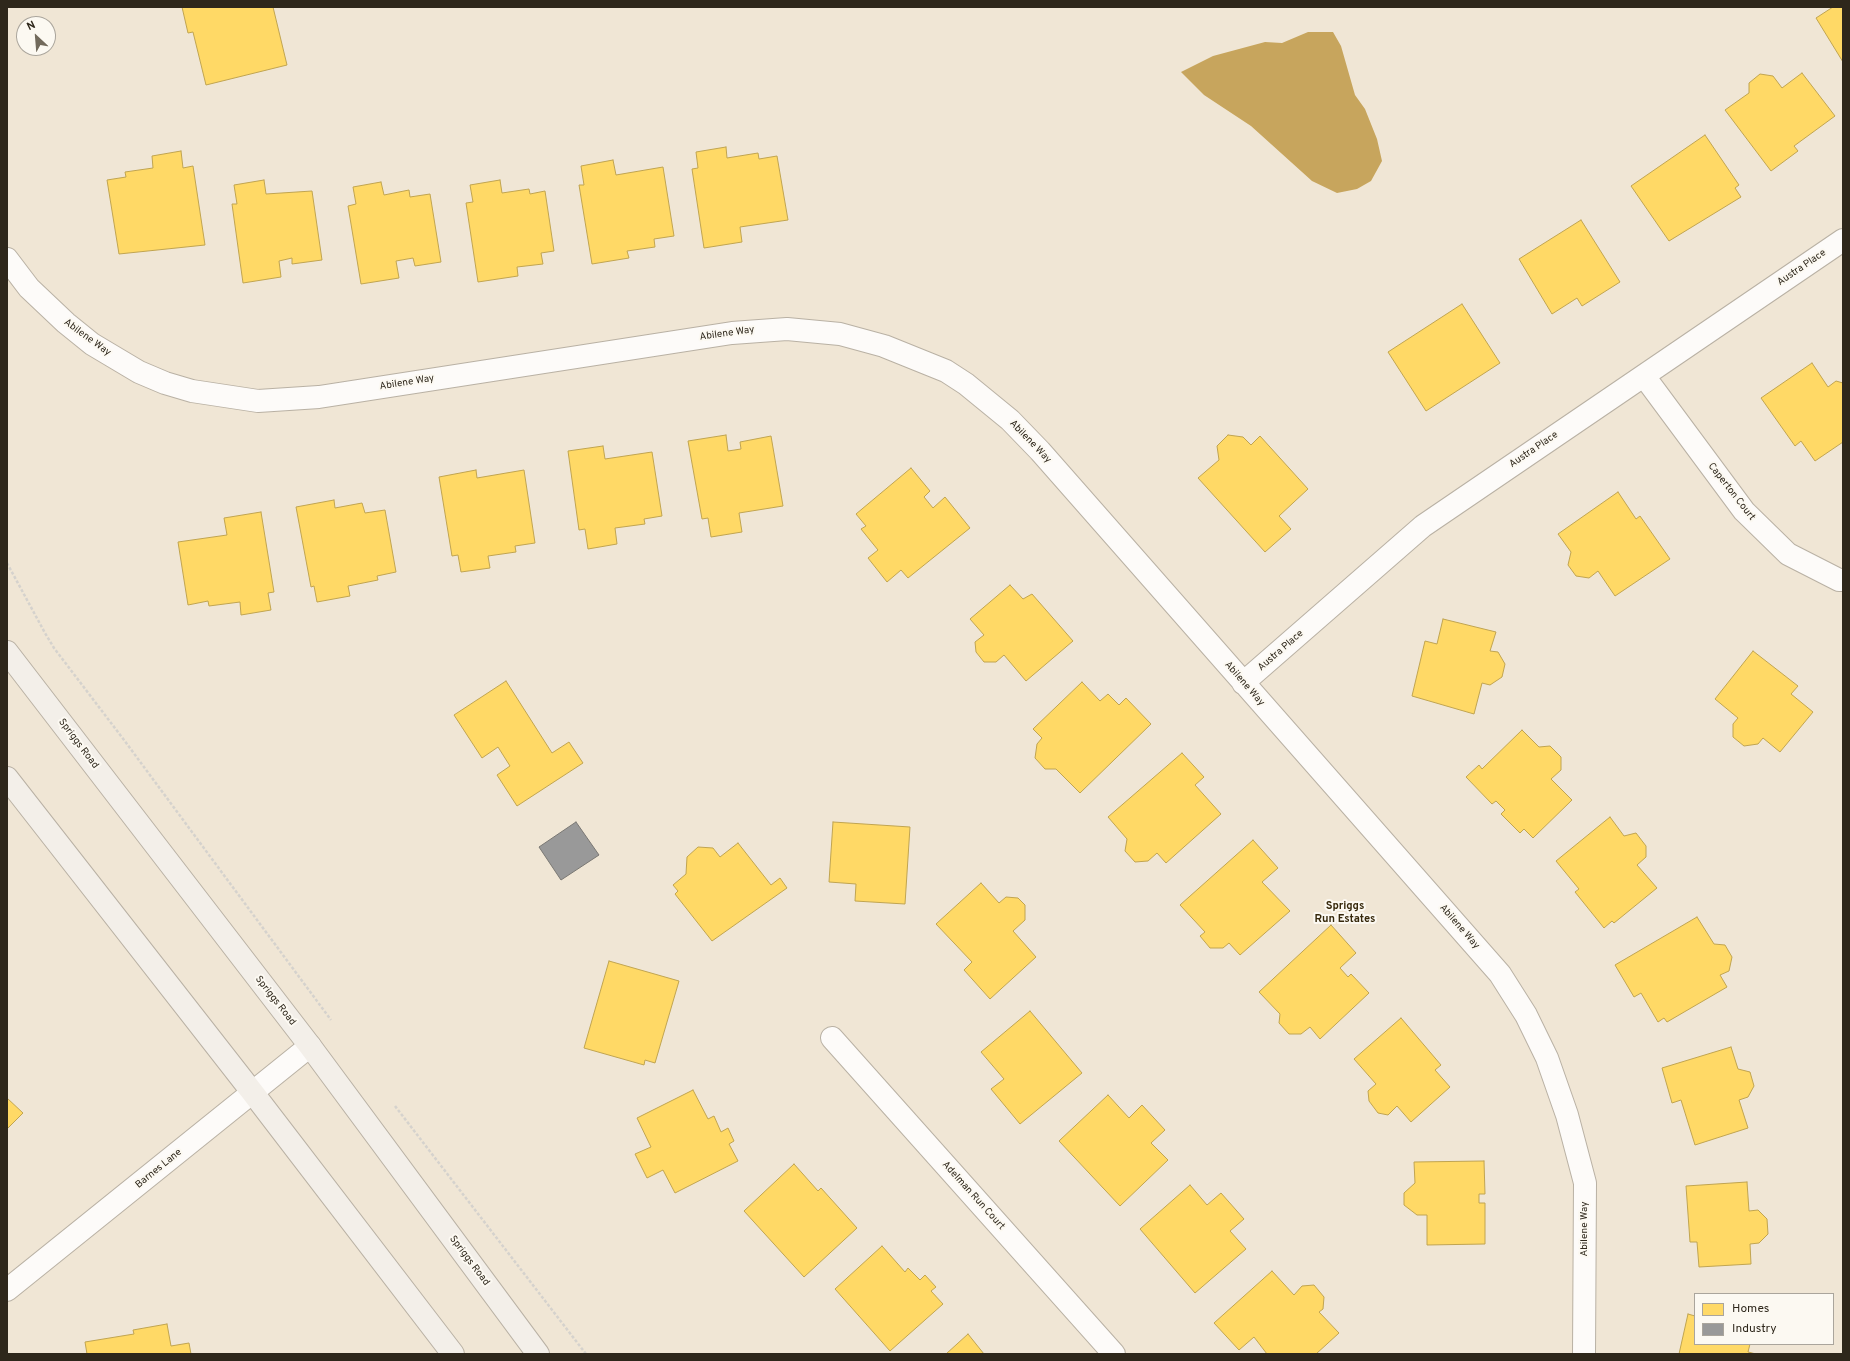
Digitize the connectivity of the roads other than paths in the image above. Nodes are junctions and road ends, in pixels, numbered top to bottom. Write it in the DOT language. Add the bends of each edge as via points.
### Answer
graph roads {
  1 [pos="1843,240"];
  2 [pos="7,259"];
  3 [pos="1644,376"];
  4 [pos="1843,580"];
  5 [pos="7,652"];
  6 [pos="1243,683"];
  7 [pos="7,778"];
  8 [pos="832,1038"];
  9 [pos="310,1046"];
  10 [pos="253,1093"];
  11 [pos="7,1290"];
  12 [pos="453,1354"];
  13 [pos="538,1354"];
  14 [pos="1114,1354"];
  15 [pos="1584,1354"];
  1 -- 3 [label="street, Austra Place"];
  2 -- 6 [label="street, Abilene Way" via="29,288 66,323 92,344 139,372 192,391 258,401 319,397 762,330 813,330 840,334 884,346 946,372 966,384 1010,420"];
  3 -- 4 [label="street, Caperton Court" via="1744,511 1788,554"];
  3 -- 6 [label="street, Austra Place" via="1423,526"];
  5 -- 9 [label="main road, Spriggs Road"];
  6 -- 15 [label="street, Abilene Way" via="1500,974 1526,1015 1547,1058 1567,1115 1585,1183"];
  7 -- 10 [label="main road"];
  8 -- 14 [label="street, Adelman Run Court"];
  9 -- 10 [label="street, Barnes Lane"];
  9 -- 13 [label="main road, Spriggs Road"];
  10 -- 11 [label="street, Barnes Lane"];
  10 -- 12 [label="main road"];
}
